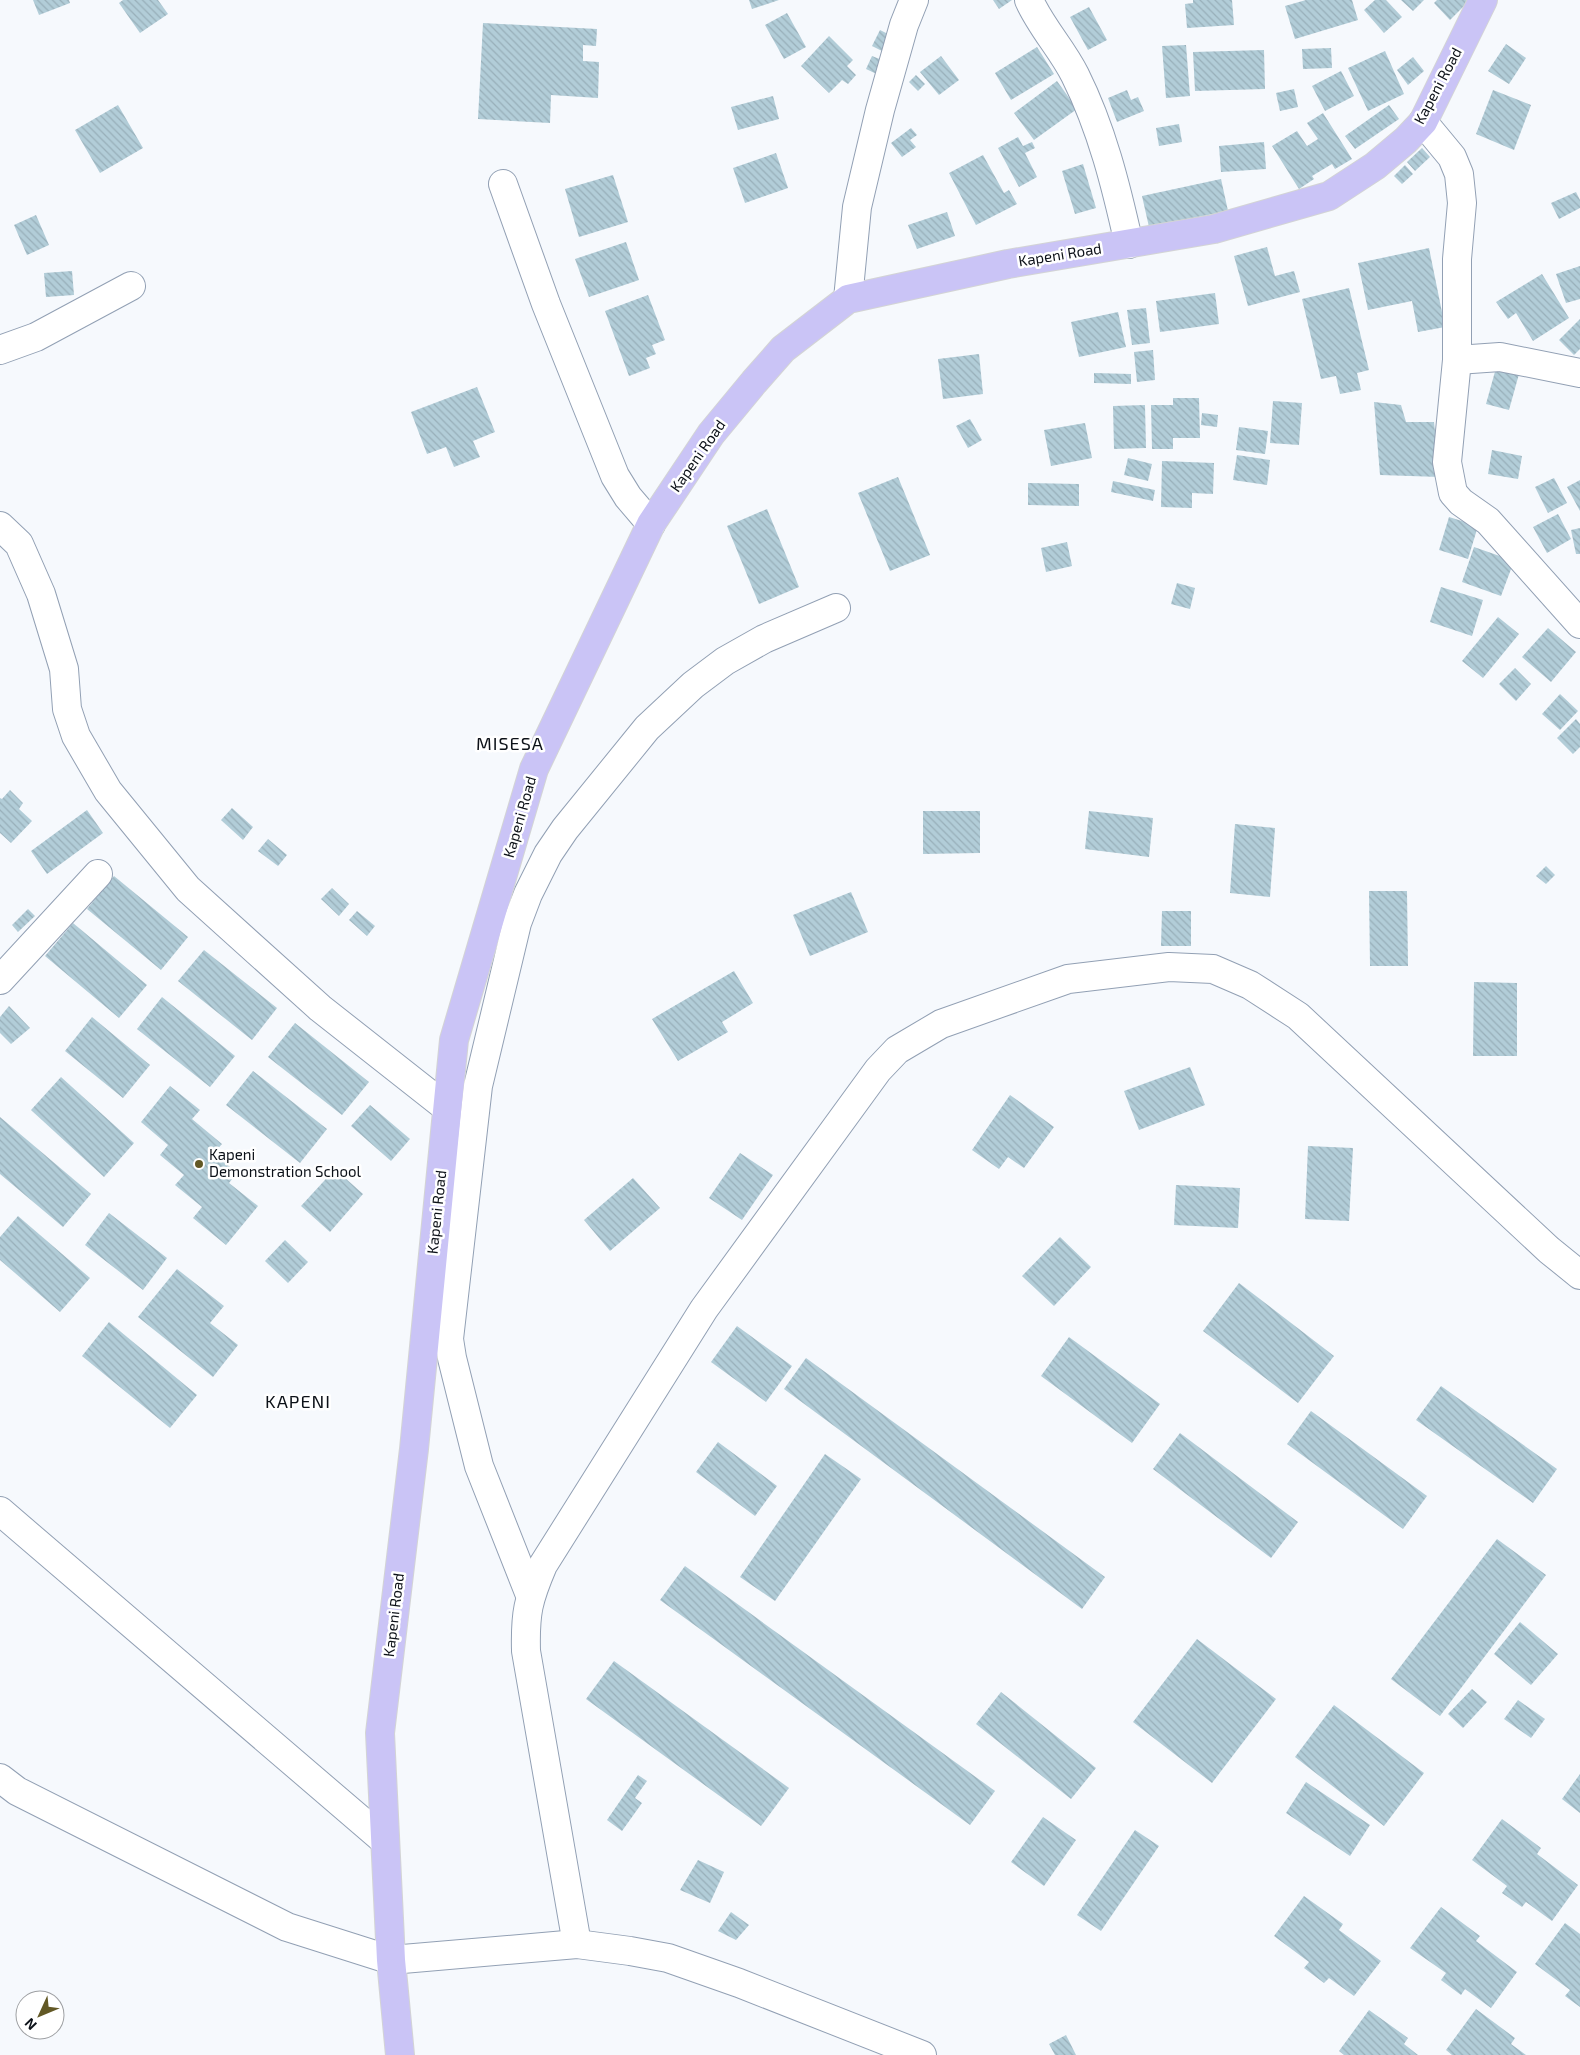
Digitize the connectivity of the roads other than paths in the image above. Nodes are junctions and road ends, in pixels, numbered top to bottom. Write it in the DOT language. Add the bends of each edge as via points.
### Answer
graph roads {
  1 [pos="914,0"];
  2 [pos="1029,0"];
  3 [pos="1482,0"];
  4 [pos="1422,122"];
  5 [pos="503,184"];
  6 [pos="1129,244"];
  7 [pos="132,286"];
  8 [pos="848,299"];
  9 [pos="0,350"];
  10 [pos="1457,360"];
  11 [pos="1580,373"];
  12 [pos="651,524"];
  13 [pos="0,526"];
  14 [pos="836,608"];
  15 [pos="1580,624"];
  16 [pos="98,874"];
  17 [pos="0,980"];
  18 [pos="447,1108"];
  19 [pos="1580,1275"];
  20 [pos="0,1511"];
  21 [pos="530,1595"];
  22 [pos="0,1778"];
  23 [pos="385,1842"];
  24 [pos="577,1944"];
  25 [pos="391,1960"];
  26 [pos="400,2055"];
  27 [pos="922,2055"];
  1 -- 8 [label="street" via="880,110 857,207"];
  2 -- 6 [label="street" via="1074,74 1099,129 1116,184"];
  3 -- 4 [label="main road, Kapeni Road"];
  4 -- 6 [label="main road, Kapeni Road" via="1375,166 1329,196 1214,228"];
  4 -- 10 [label="street" via="1446,147 1459,174 1462,203 1457,260"];
  5 -- 12 [label="street" via="604,451 628,497"];
  6 -- 8 [label="main road, Kapeni Road" via="1008,264"];
  7 -- 9 [label="street" via="36,337"];
  8 -- 12 [label="main road, Kapeni Road" via="783,349 754,382 711,434"];
  10 -- 11 [label="street" via="1500,357"];
  10 -- 15 [label="street" via="1447,462 1453,493 1488,521"];
  12 -- 18 [label="main road, Kapeni Road" via="534,769 454,1040"];
  13 -- 18 [label="street" via="19,544 41,594 64,669 67,709 76,736 108,791 188,889 320,1008"];
  14 -- 21 [label="street" via="764,639 725,661 663,712 564,829 528,894 517,923 478,1086 449,1339 479,1466"];
  16 -- 17 [label="street"];
  18 -- 23 [label="main road, Kapeni Road" via="414,1448 380,1733"];
  19 -- 21 [label="street" via="1298,1016 1250,985 1213,969 1169,967 1068,979 942,1024 897,1050 878,1070 704,1309 543,1565"];
  20 -- 23 [label="street"];
  21 -- 24 [label="street" via="525,1619 526,1651"];
  22 -- 25 [label="street" via="17,1791 287,1927"];
  23 -- 25 [label="main road, Kapeni Road"];
  24 -- 25 [label="street"];
  24 -- 27 [label="street" via="668,1958"];
  25 -- 26 [label="main road, Kapeni Road"];
}
